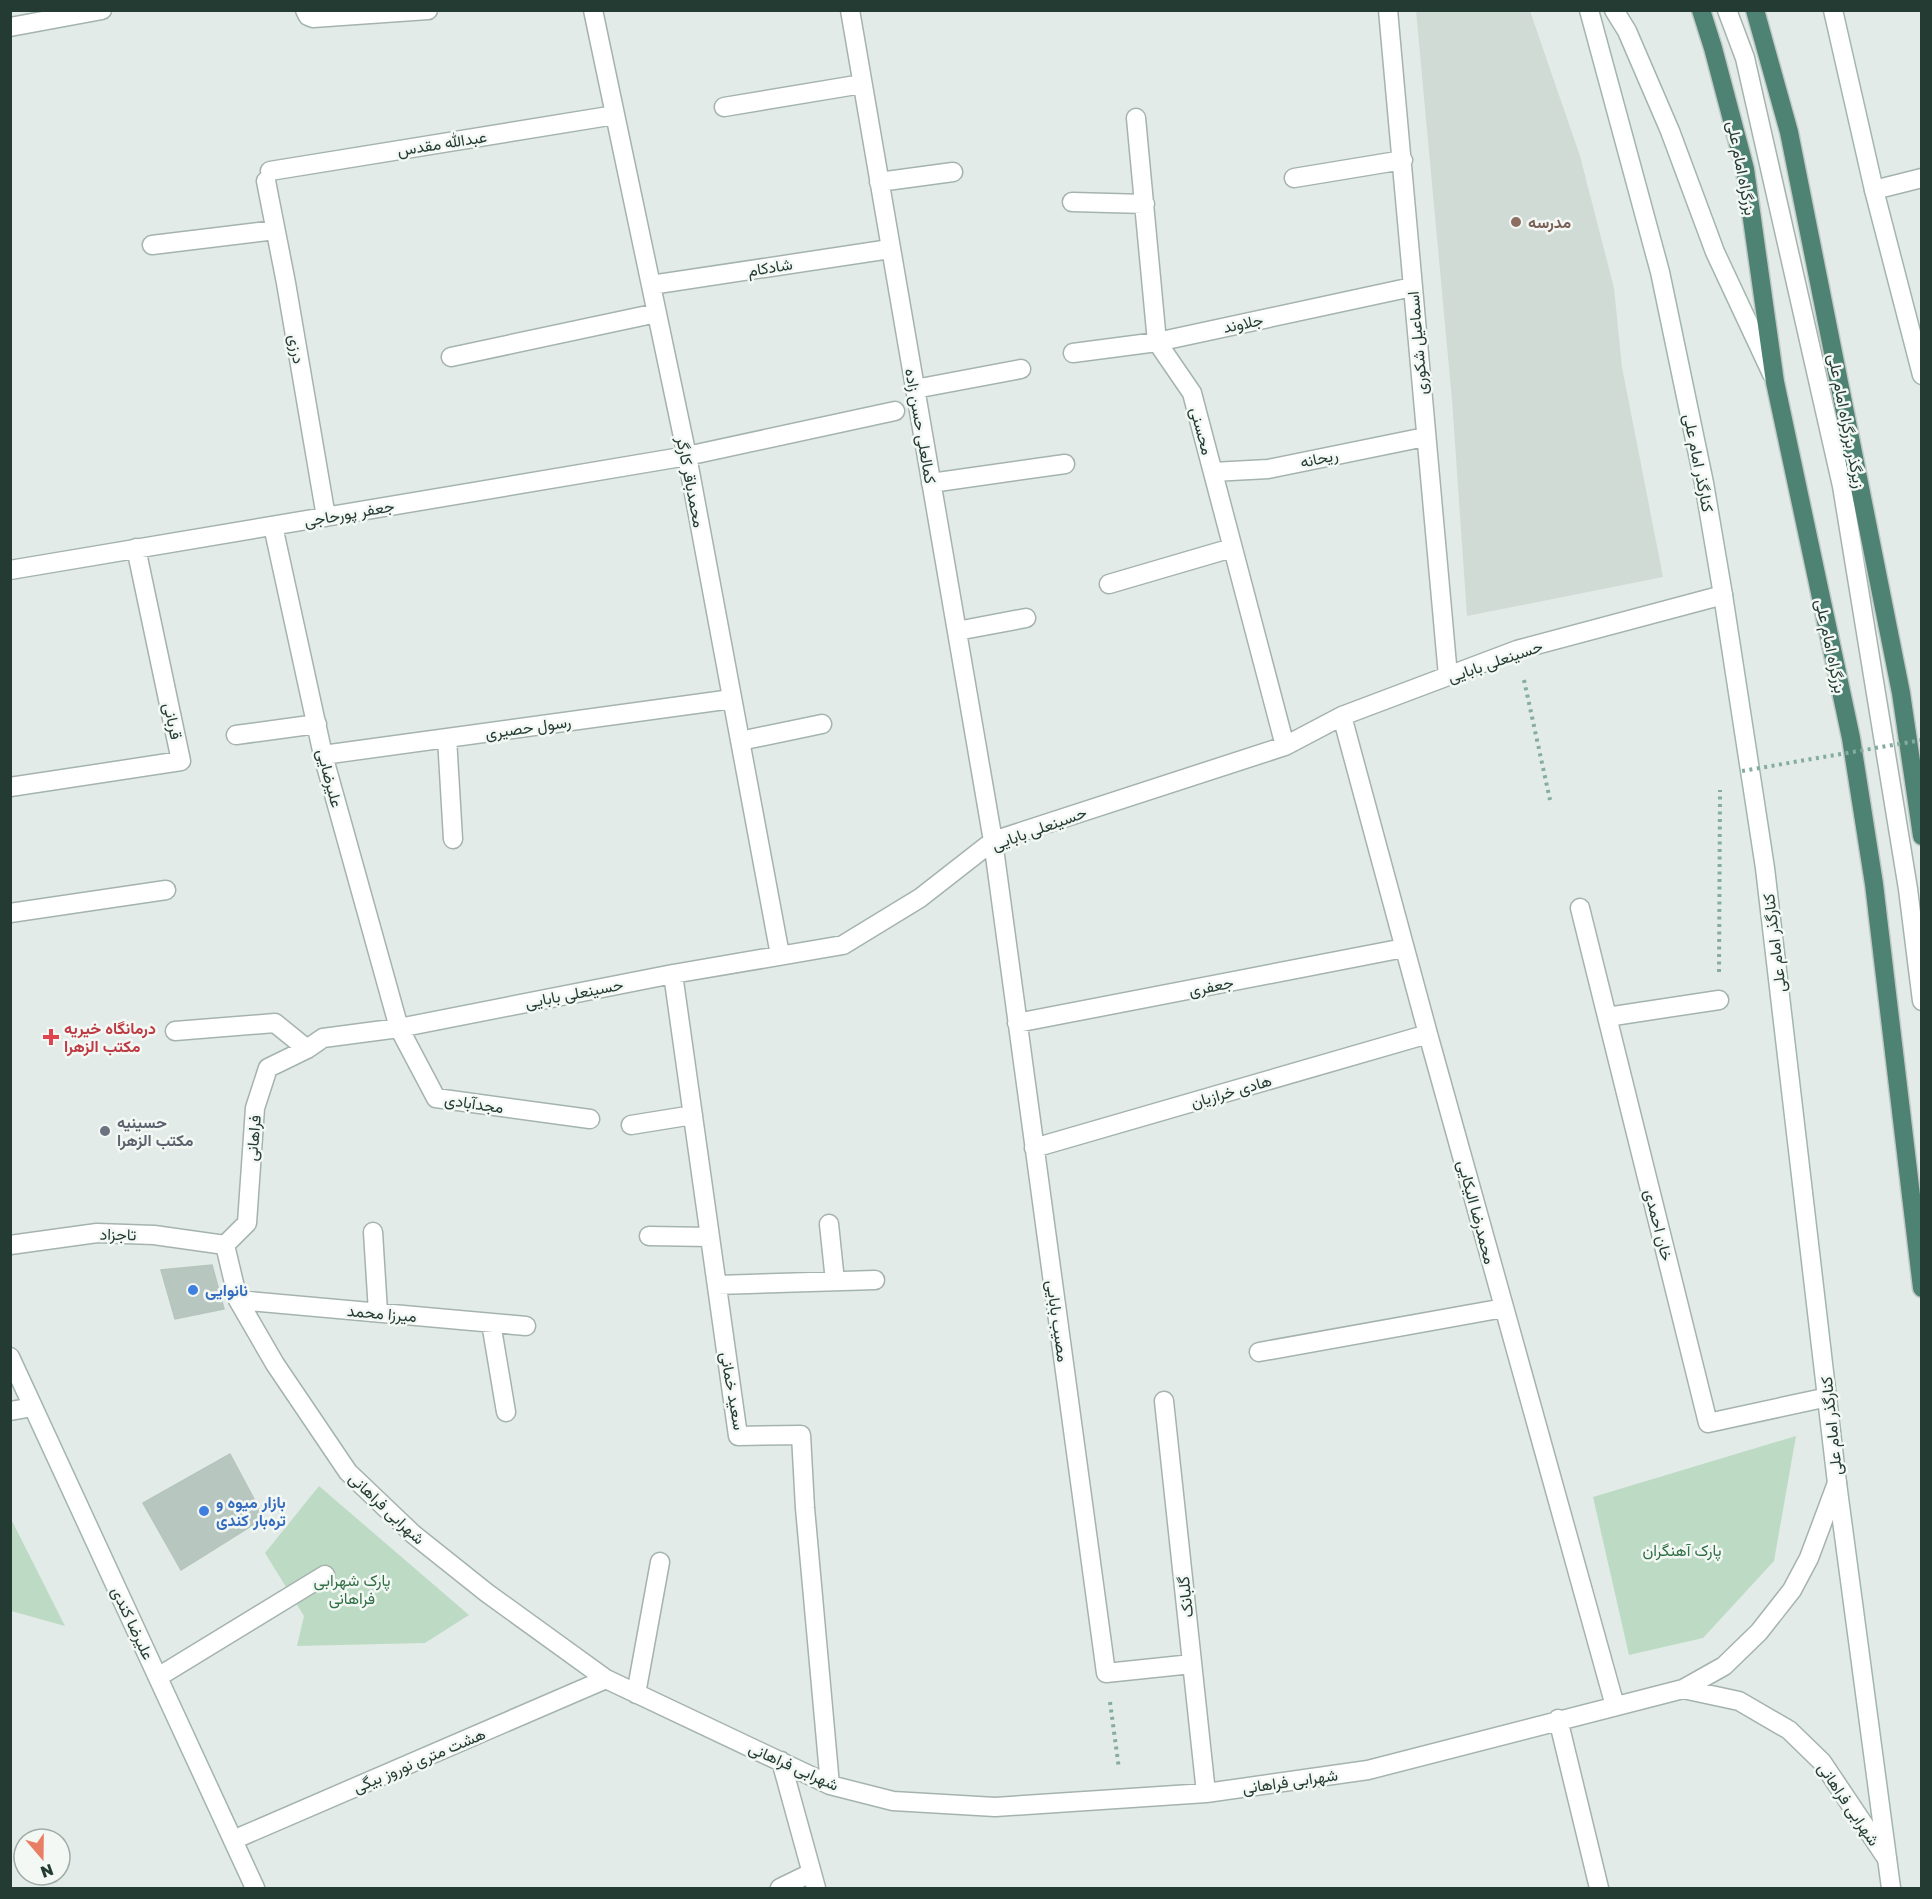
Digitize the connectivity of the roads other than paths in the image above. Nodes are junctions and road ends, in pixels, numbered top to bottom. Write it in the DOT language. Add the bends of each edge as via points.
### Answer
graph roads {
  1 [pos="102,10"];
  2 [pos="428,10"];
  3 [pos="593,10"];
  4 [pos="850,10"];
  5 [pos="1388,10"];
  6 [pos="1589,10"];
  7 [pos="1614,10"];
  8 [pos="1701,10"];
  9 [pos="1727,10"];
  10 [pos="1755,10"];
  11 [pos="1833,10"];
  12 [pos="309,14"];
  13 [pos="10,27"];
  14 [pos="862,84"];
  15 [pos="724,107"];
  16 [pos="615,115"];
  17 [pos="1136,118"];
  18 [pos="1403,160"];
  19 [pos="953,172"];
  20 [pos="268,176"];
  21 [pos="1294,178"];
  22 [pos="1922,178"];
  23 [pos="879,182"];
  24 [pos="1874,189"];
  25 [pos="1072,202"];
  26 [pos="1145,204"];
  27 [pos="275,230"];
  28 [pos="153,245"];
  29 [pos="890,249"];
  30 [pos="651,285"];
  31 [pos="1412,287"];
  32 [pos="657,313"];
  33 [pos="1158,342"];
  34 [pos="1072,353"];
  35 [pos="451,357"];
  36 [pos="1021,369"];
  37 [pos="1922,375"];
  38 [pos="1775,382"];
  39 [pos="915,389"];
  40 [pos="895,411"];
  41 [pos="1425,437"];
  42 [pos="687,456"];
  43 [pos="1065,464"];
  44 [pos="1213,472"];
  45 [pos="931,483"];
  46 [pos="326,517"];
  47 [pos="273,526"];
  48 [pos="136,548"];
  49 [pos="1232,548"];
  50 [pos="10,570"];
  51 [pos="1109,584"];
  52 [pos="1723,595"];
  53 [pos="1026,618"];
  54 [pos="957,631"];
  55 [pos="1448,676"];
  56 [pos="732,699"];
  57 [pos="1342,716"];
  58 [pos="317,724"];
  59 [pos="822,724"];
  60 [pos="236,735"];
  61 [pos="447,738"];
  62 [pos="740,741"];
  63 [pos="1285,747"];
  64 [pos="323,755"];
  65 [pos="10,787"];
  66 [pos="1922,836"];
  67 [pos="453,839"];
  68 [pos="993,841"];
  69 [pos="166,890"];
  70 [pos="1580,908"];
  71 [pos="10,913"];
  72 [pos="1404,948"];
  73 [pos="780,955"];
  74 [pos="673,974"];
  75 [pos="1719,1000"];
  76 [pos="1922,1001"];
  77 [pos="1607,1017"];
  78 [pos="1017,1023"];
  79 [pos="399,1028"];
  80 [pos="175,1031"];
  81 [pos="1428,1034"];
  82 [pos="323,1038"];
  83 [pos="308,1049"];
  84 [pos="693,1116"];
  85 [pos="590,1119"];
  86 [pos="631,1125"];
  87 [pos="1034,1148"];
  88 [pos="829,1224"];
  89 [pos="373,1232"];
  90 [pos="649,1236"];
  91 [pos="710,1237"];
  92 [pos="10,1245"];
  93 [pos="225,1245"];
  94 [pos="875,1280"];
  95 [pos="835,1281"];
  96 [pos="717,1285"];
  97 [pos="1922,1288"];
  98 [pos="238,1300"];
  99 [pos="1504,1308"];
  100 [pos="378,1312"];
  101 [pos="491,1323"];
  102 [pos="526,1326"];
  103 [pos="1259,1352"];
  104 [pos="10,1357"];
  105 [pos="1828,1397"];
  106 [pos="1164,1401"];
  107 [pos="33,1407"];
  108 [pos="10,1411"];
  109 [pos="506,1412"];
  110 [pos="1837,1483"];
  111 [pos="660,1562"];
  112 [pos="325,1575"];
  113 [pos="1192,1664"];
  114 [pos="158,1677"];
  115 [pos="606,1679"];
  116 [pos="1683,1689"];
  117 [pos="636,1694"];
  118 [pos="1615,1706"];
  119 [pos="1558,1719"];
  120 [pos="781,1761"];
  121 [pos="830,1785"];
  122 [pos="1206,1793"];
  123 [pos="233,1840"];
  124 [pos="1887,1859"];
  125 [pos="813,1881"];
  126 [pos="255,1888"];
  127 [pos="780,1888"];
  128 [pos="1599,1888"];
  129 [pos="1889,1888"];
  1 -- 13 [label="street"];
  2 -- 12 [label="street"];
  3 -- 16 [label="street, محمدباقر کارگر"];
  4 -- 14 [label="street, کمالعلی حسن زاده"];
  5 -- 18 [label="street, اسماعیل شکوری"];
  6 -- 52 [label="street, کنارگذر امام علی" via="1660,272"];
  7 -- 38 [label="street" via="1627,31 1715,252"];
  8 -- 38 [label="highway, بزرگراه امام علی" via="1745,169"];
  9 -- 76 [label="street" via="1745,58 1842,486 1908,890"];
  10 -- 66 [label="highway, زیرگذر بزرگراه امام علی" via="1789,132 1901,693"];
  11 -- 24 [label="street"];
  14 -- 15 [label="street"];
  14 -- 23 [label="street, کمالعلی حسن زاده"];
  16 -- 20 [label="street, عبدالله مقدس"];
  16 -- 30 [label="street, محمدباقر کارگر"];
  17 -- 26 [label="street, محسنی"];
  18 -- 21 [label="street"];
  18 -- 31 [label="street, اسماعیل شکوری"];
  19 -- 23 [label="street"];
  20 -- 27 [label="street, درزی"];
  22 -- 24 [label="street"];
  23 -- 29 [label="street, کمالعلی حسن زاده"];
  24 -- 37 [label="street"];
  25 -- 26 [label="street"];
  26 -- 33 [label="street, محسنی"];
  27 -- 28 [label="street"];
  27 -- 46 [label="street, درزی"];
  29 -- 30 [label="street, شادکام"];
  29 -- 39 [label="street, کمالعلی حسن زاده"];
  30 -- 32 [label="street, محمدباقر کارگر"];
  31 -- 33 [label="street, جلاوند"];
  31 -- 41 [label="street, اسماعیل شکوری"];
  32 -- 35 [label="street"];
  32 -- 42 [label="street, محمدباقر کارگر"];
  33 -- 34 [label="street, جلاوند"];
  33 -- 44 [label="street, محسنی" via="1192,393"];
  36 -- 39 [label="street"];
  38 -- 97 [label="highway, بزرگراه امام علی" via="1851,738 1874,884"];
  39 -- 45 [label="street, کمالعلی حسن زاده"];
  40 -- 42 [label="street, جعفر پورحاجی"];
  41 -- 44 [label="street, ریحانه" via="1268,469"];
  41 -- 55 [label="street, اسماعیل شکوری"];
  42 -- 46 [label="street, جعفر پورحاجی"];
  42 -- 56 [label="street, محمدباقر کارگر"];
  43 -- 45 [label="street"];
  44 -- 49 [label="street, محسنی"];
  45 -- 54 [label="street, کمالعلی حسن زاده"];
  46 -- 47 [label="street, جعفر پورحاجی"];
  47 -- 48 [label="street, جعفر پورحاجی"];
  47 -- 58 [label="street, علیرضایی"];
  48 -- 50 [label="street, جعفر پورحاجی"];
  48 -- 65 [label="street, قربانی" via="181,761"];
  49 -- 51 [label="street"];
  49 -- 63 [label="street, محسنی"];
  52 -- 55 [label="street, حسینعلی بابایی" via="1517,650"];
  52 -- 105 [label="street, کنارگذر امام علی" via="1765,868"];
  53 -- 54 [label="street"];
  54 -- 68 [label="street, کمالعلی حسن زاده"];
  55 -- 57 [label="street, حسینعلی بابایی"];
  56 -- 61 [label="street, رسول حصیری"];
  56 -- 62 [label="street, محمدباقر کارگر"];
  57 -- 63 [label="street, حسینعلی بابایی"];
  57 -- 72 [label="street, محمدرضا الیکایی"];
  58 -- 60 [label="street"];
  58 -- 64 [label="street, علیرضایی"];
  59 -- 62 [label="street"];
  61 -- 64 [label="street, رسول حصیری"];
  61 -- 67 [label="street"];
  62 -- 73 [label="street, محمدباقر کارگر"];
  63 -- 68 [label="street, حسینعلی بابایی"];
  64 -- 79 [label="street, علیرضایی"];
  68 -- 73 [label="street, حسینعلی بابایی" via="920,898 843,945"];
  68 -- 78 [label="street, مصیب بابایی"];
  69 -- 71 [label="street"];
  70 -- 77 [label="street, خان احمدی"];
  72 -- 78 [label="street, جعفری"];
  72 -- 81 [label="street, محمدرضا الیکایی"];
  73 -- 74 [label="street, حسینعلی بابایی"];
  74 -- 79 [label="street, حسینعلی بابایی"];
  74 -- 84 [label="street, سعید خمانی"];
  75 -- 77 [label="street"];
  77 -- 105 [label="street, خان احمدی" via="1708,1423"];
  78 -- 87 [label="street, مصیب بابایی"];
  79 -- 82 [label="street, حسینعلی بابایی"];
  79 -- 85 [label="street, مجدآبادی" via="436,1098"];
  80 -- 83 [label="street" via="275,1023"];
  81 -- 87 [label="street, هادی خرازیان"];
  81 -- 99 [label="street, محمدرضا الیکایی"];
  82 -- 83 [label="street, فراهانی"];
  83 -- 93 [label="street, فراهانی" via="268,1068 255,1108 247,1223"];
  84 -- 86 [label="street"];
  84 -- 91 [label="street, سعید خمانی"];
  87 -- 113 [label="street, مصیب بابایی" via="1106,1673"];
  88 -- 95 [label="street"];
  89 -- 100 [label="street"];
  90 -- 91 [label="street"];
  91 -- 96 [label="street, سعید خمانی"];
  92 -- 93 [label="street, تاجزاد" via="97,1233 154,1235"];
  93 -- 98 [label="street, شهرابی فراهانی"];
  94 -- 95 [label="street"];
  95 -- 96 [label="street"];
  96 -- 121 [label="street, سعید خمانی" via="738,1436 801,1435"];
  98 -- 100 [label="street, میرزا محمد"];
  98 -- 115 [label="street, شهرابی فراهانی" via="275,1364 348,1472 423,1542"];
  99 -- 103 [label="street"];
  99 -- 118 [label="street, محمدرضا الیکایی"];
  100 -- 101 [label="street, میرزا محمد"];
  101 -- 102 [label="street, میرزا محمد"];
  101 -- 109 [label="street"];
  104 -- 107 [label="street, علیرضا کندی"];
  105 -- 110 [label="street, کنارگذر امام علی"];
  106 -- 113 [label="street, گلبانک"];
  107 -- 108 [label="street"];
  107 -- 114 [label="street, علیرضا کندی"];
  110 -- 116 [label="street, شهرابی فراهانی" via="1792,1590 1760,1632 1724,1666"];
  110 -- 124 [label="street, کنارگذر امام علی"];
  111 -- 117 [label="street"];
  112 -- 114 [label="street"];
  113 -- 122 [label="street, گلبانک"];
  114 -- 123 [label="street, علیرضا کندی"];
  115 -- 117 [label="street, شهرابی فراهانی"];
  115 -- 123 [label="street, هشت متری نوروز بیگی"];
  116 -- 118 [label="street, شهرابی فراهانی"];
  116 -- 124 [label="street, شهرابی فراهانی" via="1739,1701 1789,1730 1822,1762"];
  117 -- 120 [label="street, شهرابی فراهانی"];
  118 -- 119 [label="street, شهرابی فراهانی"];
  119 -- 122 [label="street, شهرابی فراهانی" via="1368,1770"];
  119 -- 128 [label="street"];
  120 -- 121 [label="street, شهرابی فراهانی"];
  120 -- 125 [label="street"];
  121 -- 122 [label="street, شهرابی فراهانی" via="893,1802 995,1807"];
  123 -- 126 [label="street, علیرضا کندی"];
  124 -- 129 [label="street, کنارگذر امام علی"];
  125 -- 127 [label="street"];
}
